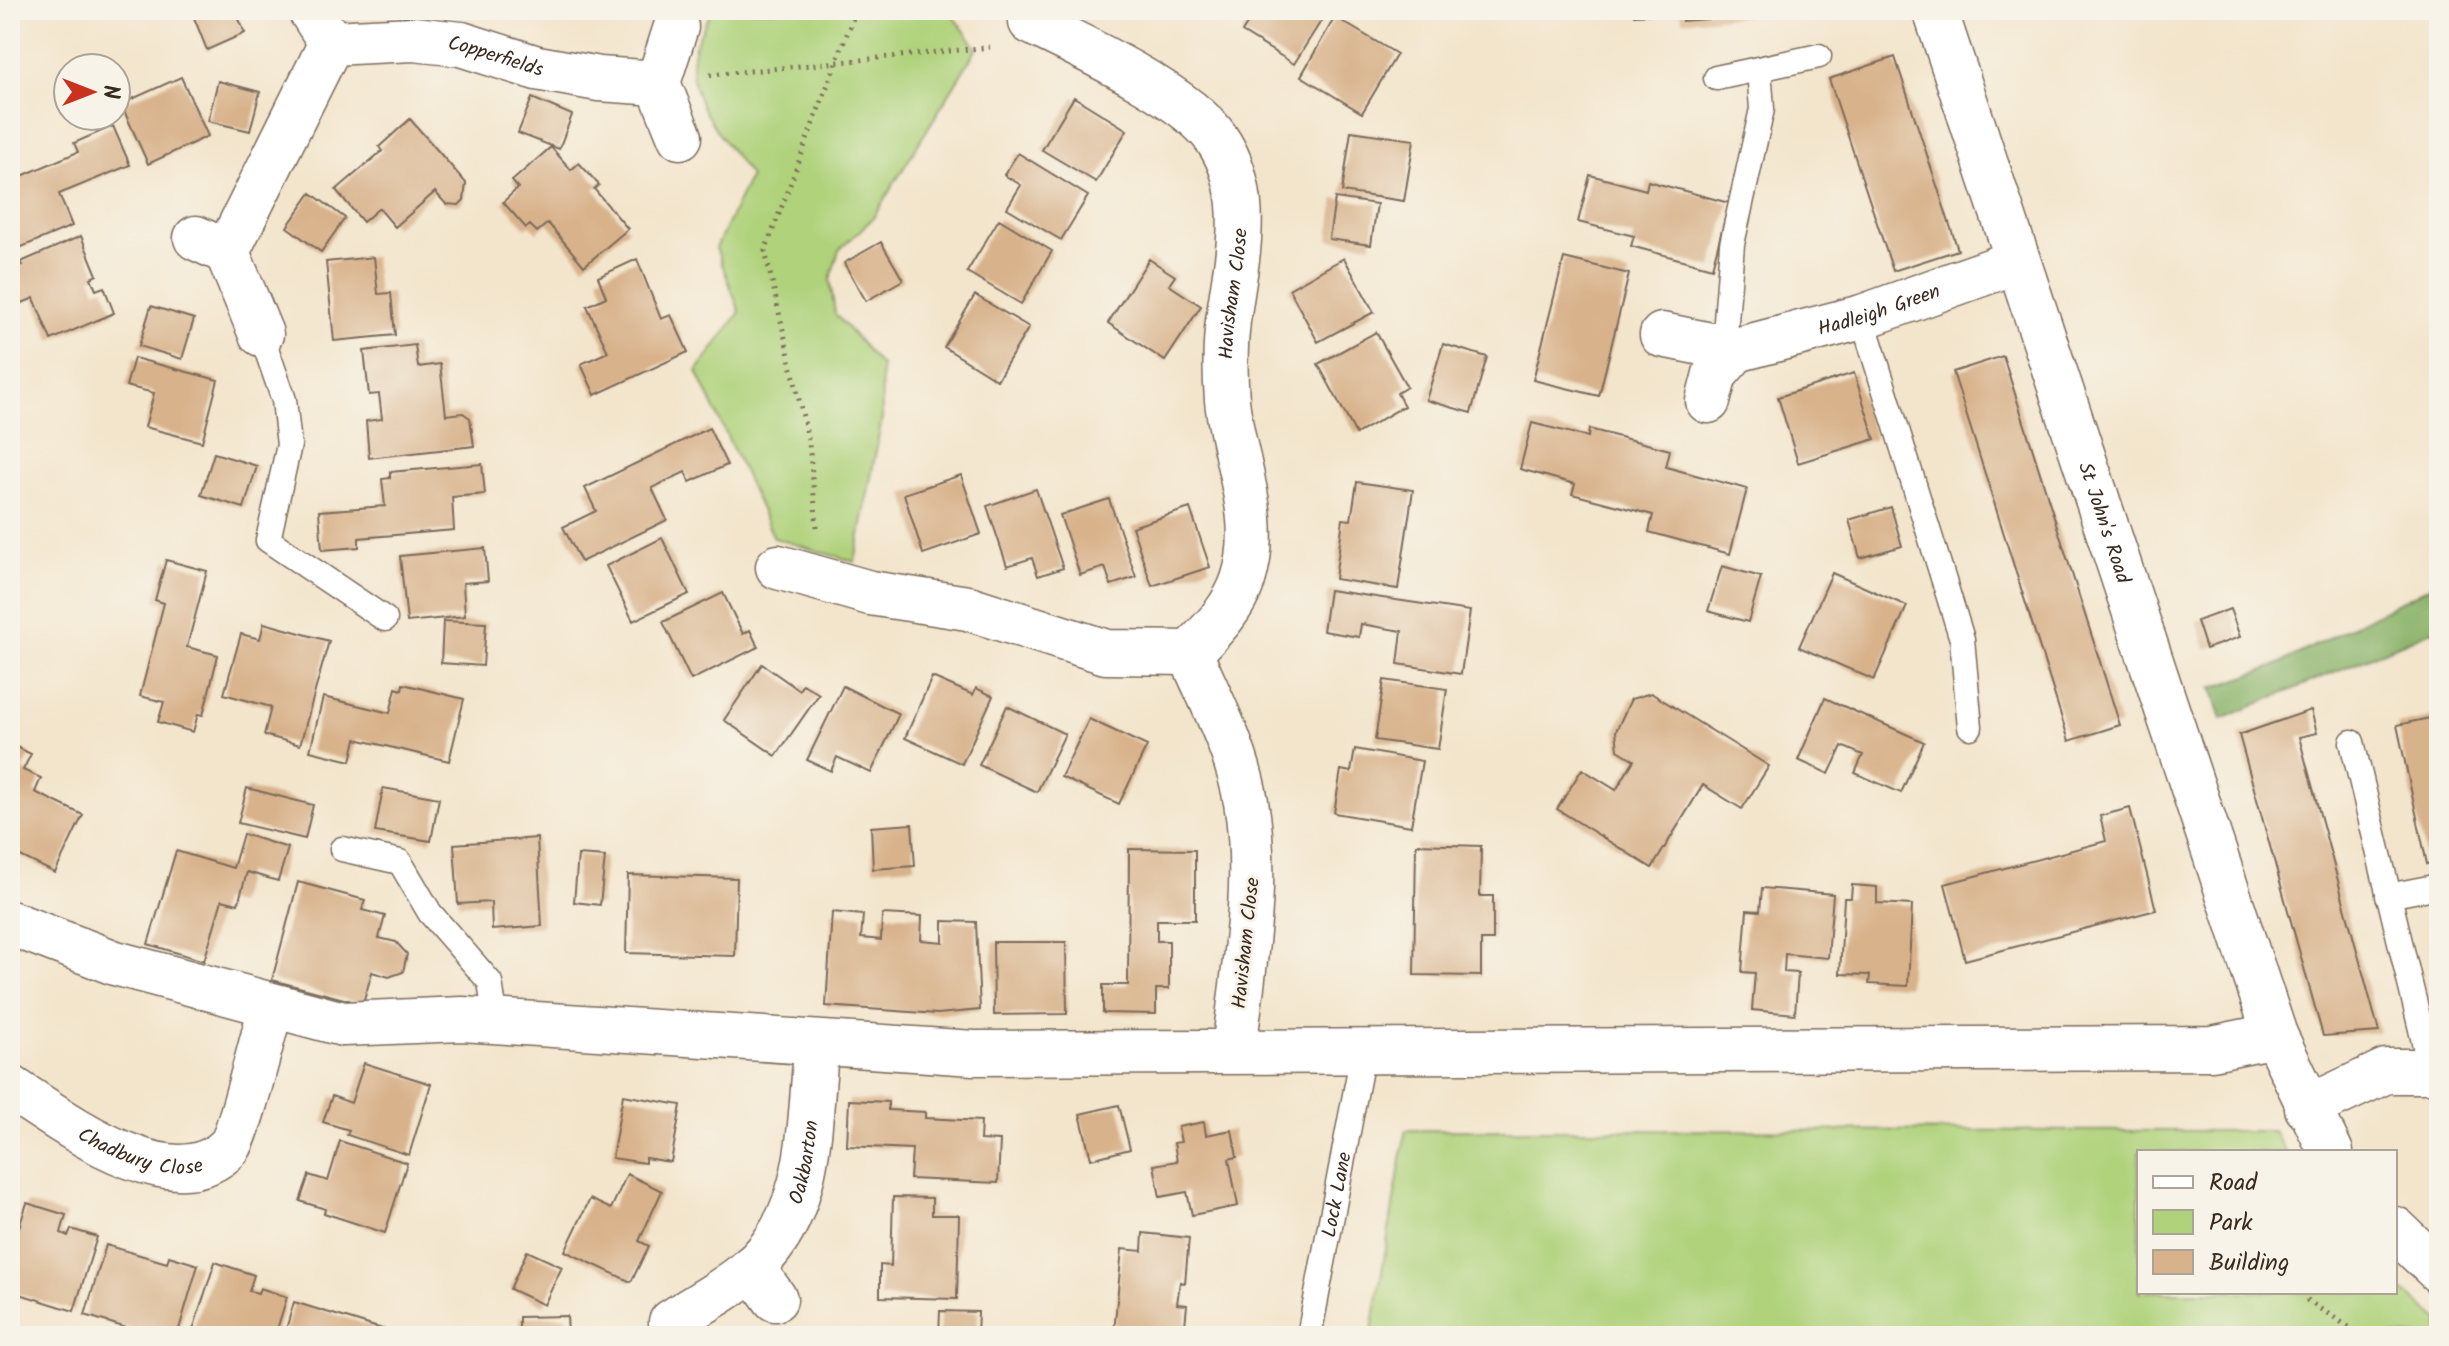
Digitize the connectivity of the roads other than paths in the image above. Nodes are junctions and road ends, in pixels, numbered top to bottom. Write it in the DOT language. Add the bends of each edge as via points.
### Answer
graph roads {
  1 [pos="1935,10"];
  2 [pos="682,18"];
  3 [pos="1031,22"];
  4 [pos="321,27"];
  5 [pos="1819,56"];
  6 [pos="1759,69"];
  7 [pos="1716,78"];
  8 [pos="658,83"];
  9 [pos="680,137"];
  10 [pos="2018,261"];
  11 [pos="1862,317"];
  12 [pos="261,334"];
  13 [pos="1662,335"];
  14 [pos="1730,348"];
  15 [pos="1708,401"];
  16 [pos="794,573"];
  17 [pos="385,619"];
  18 [pos="1190,653"];
  19 [pos="1970,727"];
  20 [pos="2352,742"];
  21 [pos="342,849"];
  22 [pos="2439,886"];
  23 [pos="2388,896"];
  24 [pos="10,923"];
  25 [pos="271,1007"];
  26 [pos="496,1021"];
  27 [pos="2275,1035"];
  28 [pos="817,1043"];
  29 [pos="1234,1051"];
  30 [pos="1363,1053"];
  31 [pos="2435,1071"];
  32 [pos="10,1087"];
  33 [pos="2307,1108"];
  34 [pos="2330,1150"];
  35 [pos="2397,1231"];
  36 [pos="2439,1271"];
  37 [pos="671,1322"];
  38 [pos="1309,1336"];
  1 -- 10 [label="street, St John's Road"];
  2 -- 8 [label="street"];
  3 -- 18 [label="street, Havisham Close" via="1171,98 1216,136 1233,171 1241,217 1227,325 1227,400 1247,497 1250,543 1243,580 1226,615"];
  4 -- 8 [label="street, Copperfields" via="461,44 537,68"];
  4 -- 12 [label="street, Copperfields" via="212,245"];
  5 -- 6 [label="lane"];
  6 -- 7 [label="lane"];
  6 -- 14 [label="lane" via="1762,109 1732,244"];
  8 -- 9 [label="street"];
  10 -- 11 [label="street, Hadleigh Green"];
  10 -- 27 [label="street, St John's Road"];
  11 -- 14 [label="street, Hadleigh Green"];
  11 -- 19 [label="lane" via="1962,639"];
  12 -- 17 [label="lane" via="284,400 289,445 268,540"];
  13 -- 14 [label="street, Hadleigh Green"];
  14 -- 15 [label="street"];
  16 -- 18 [label="street" via="870,593 968,608 1106,652"];
  18 -- 29 [label="street, Havisham Close" via="1231,745 1246,801 1253,867"];
  20 -- 23 [label="lane"];
  21 -- 26 [label="lane" via="400,862 430,913 490,982"];
  22 -- 23 [label="lane"];
  23 -- 31 [label="lane"];
  24 -- 25 [label="street" via="115,963"];
  25 -- 26 [label="street" via="343,1024"];
  25 -- 32 [label="street, Chadbury Close" via="231,1146 205,1164 157,1166 104,1145"];
  26 -- 28 [label="street"];
  27 -- 30 [label="street" via="2212,1048"];
  27 -- 33 [label="street, St John's Road"];
  28 -- 29 [label="street" via="974,1053"];
  28 -- 37 [label="street, Oakbarton" via="795,1210 764,1283"];
  29 -- 30 [label="street"];
  30 -- 38 [label="lane, Lock Lane"];
  31 -- 33 [label="street" via="2386,1071"];
  33 -- 34 [label="street, St John's Road"];
  35 -- 36 [label="street"];
}
